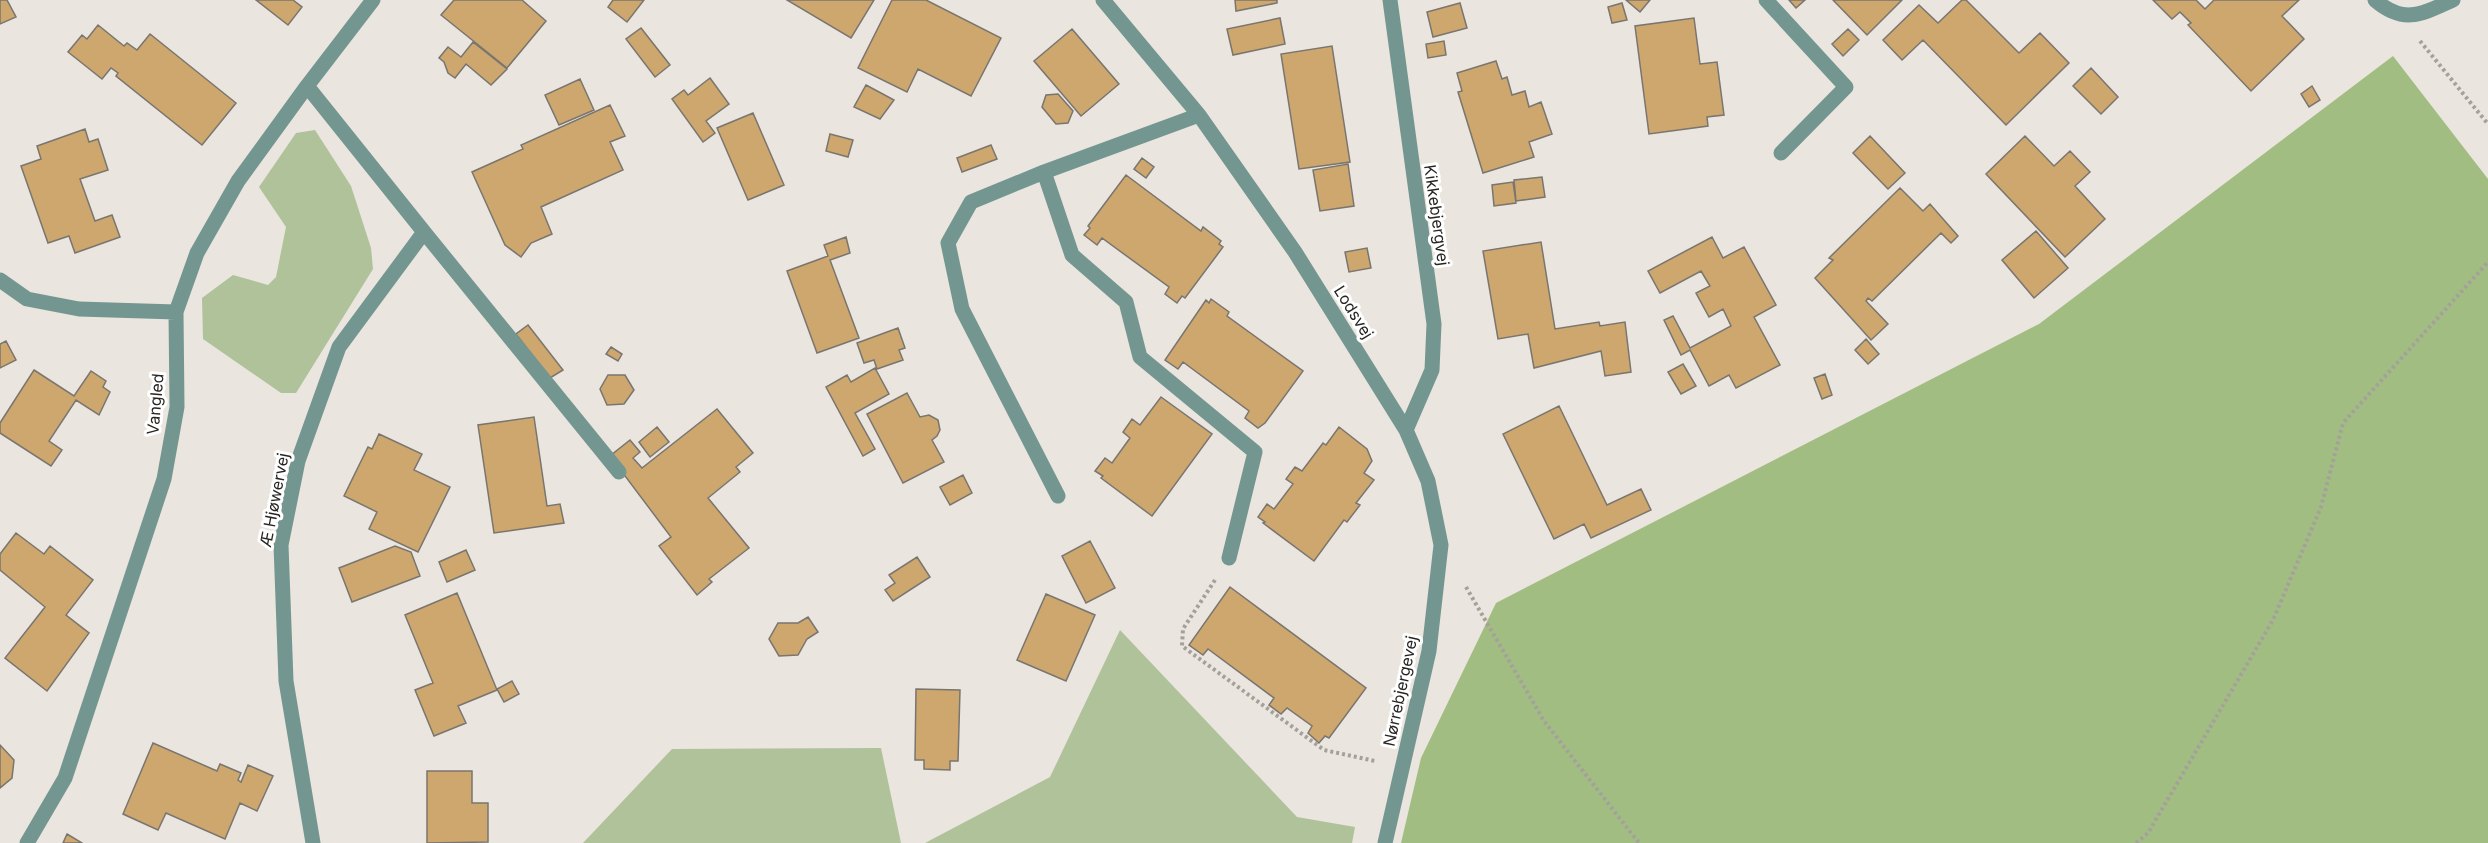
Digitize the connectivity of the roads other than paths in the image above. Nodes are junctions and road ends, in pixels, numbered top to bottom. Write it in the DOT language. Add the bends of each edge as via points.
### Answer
graph roads {
  1 [pos="374,0"];
  2 [pos="1103,0"];
  3 [pos="1390,0"];
  4 [pos="1766,0"];
  5 [pos="2375,0"];
  6 [pos="2453,0"];
  7 [pos="306,86"];
  8 [pos="1199,115"];
  9 [pos="1781,153"];
  10 [pos="1044,172"];
  11 [pos="424,232"];
  12 [pos="0,280"];
  13 [pos="176,312"];
  14 [pos="1406,430"];
  15 [pos="619,472"];
  16 [pos="1058,496"];
  17 [pos="1441,545"];
  18 [pos="1229,558"];
  19 [pos="27,843"];
  20 [pos="313,843"];
  21 [pos="1385,843"];
  1 -- 7 [label="street, Vangled"];
  2 -- 8 [label="street, Lodsvej"];
  3 -- 14 [label="street, Kikkebjergvej" via="1434,324 1432,370"];
  4 -- 9 [label="street" via="1846,87"];
  5 -- 6 [label="street" via="2399,15 2424,13"];
  7 -- 11 [label="street"];
  7 -- 13 [label="street, Vangled" via="238,181 197,253"];
  8 -- 10 [label="street"];
  8 -- 14 [label="street, Lodsvej" via="1295,252"];
  10 -- 16 [label="street" via="971,202 948,243 962,309"];
  10 -- 18 [label="street" via="1072,255 1126,302 1140,357 1256,452"];
  11 -- 15 [label="street"];
  11 -- 20 [label="street, Æ Hjøwervej" via="339,347 298,461 281,545 286,681"];
  12 -- 13 [label="street" via="27,299 79,309"];
  13 -- 19 [label="street, Vangled" via="177,407 164,480 65,778"];
  14 -- 17 [label="street, Lodsvej" via="1428,481"];
  17 -- 21 [label="street, Nørrebjergevej" via="1429,651"];
}
